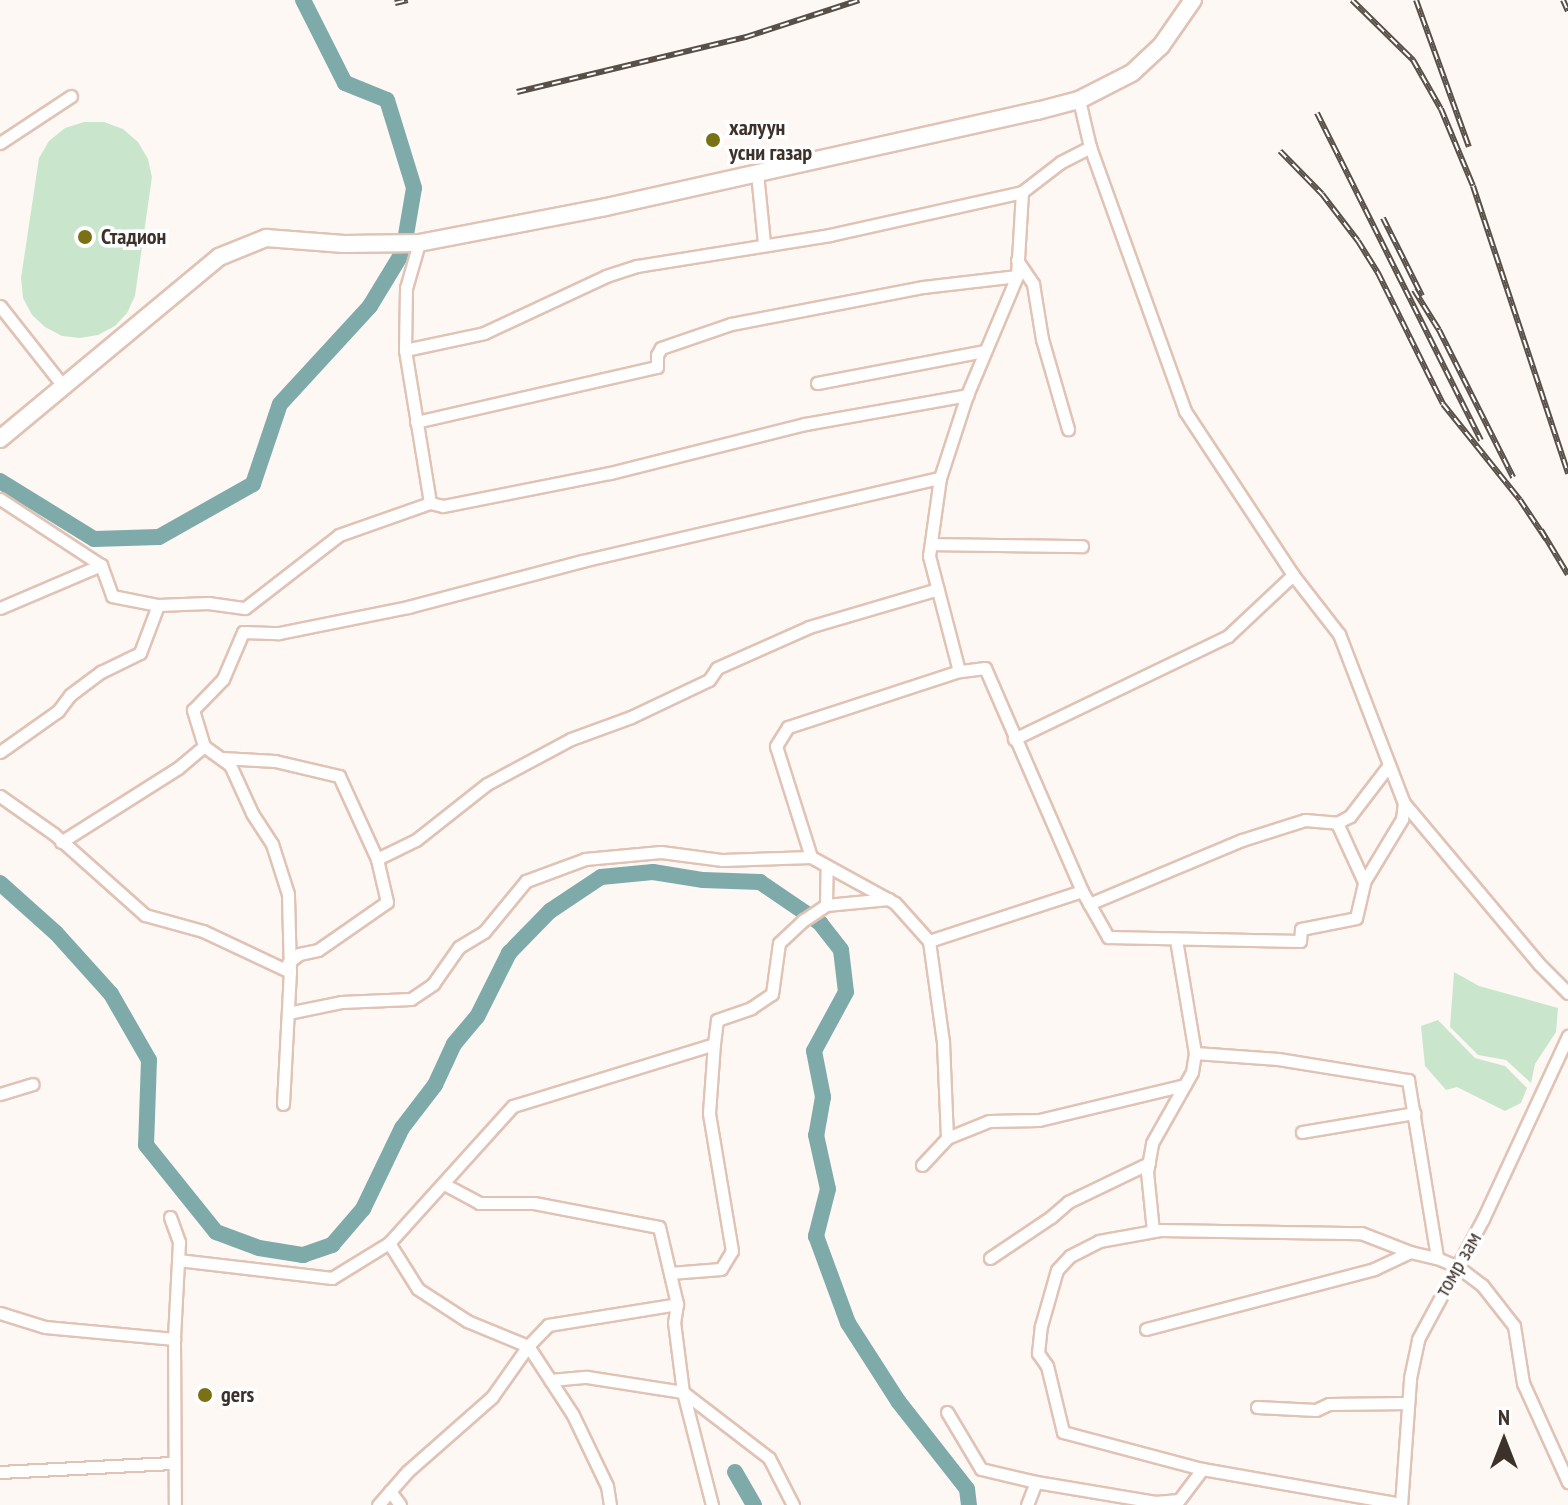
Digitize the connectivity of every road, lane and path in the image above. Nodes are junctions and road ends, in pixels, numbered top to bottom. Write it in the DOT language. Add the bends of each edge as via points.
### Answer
graph roads {
  1 [pos="1193,0"];
  2 [pos="71,96"];
  3 [pos="1079,100"];
  4 [pos="0,143"];
  5 [pos="1090,147"];
  6 [pos="757,173"];
  7 [pos="1022,192"];
  8 [pos="419,243"];
  9 [pos="764,243"];
  10 [pos="1017,260"];
  11 [pos="1017,276"];
  12 [pos="0,306"];
  13 [pos="405,350"];
  14 [pos="985,351"];
  15 [pos="817,383"];
  16 [pos="64,387"];
  17 [pos="967,395"];
  18 [pos="416,422"];
  19 [pos="1068,429"];
  20 [pos="0,439"];
  21 [pos="940,478"];
  22 [pos="0,499"];
  23 [pos="430,503"];
  24 [pos="931,544"];
  25 [pos="1082,546"];
  26 [pos="101,565"];
  27 [pos="1293,575"];
  28 [pos="938,589"];
  29 [pos="158,605"];
  30 [pos="0,608"];
  31 [pos="959,671"];
  32 [pos="1014,739"];
  33 [pos="204,746"];
  34 [pos="0,752"];
  35 [pos="221,758"];
  36 [pos="1389,765"];
  37 [pos="0,796"];
  38 [pos="1404,803"];
  39 [pos="1337,823"];
  40 [pos="61,842"];
  41 [pos="811,857"];
  42 [pos="377,859"];
  43 [pos="827,866"];
  44 [pos="1364,882"];
  45 [pos="1082,891"];
  46 [pos="889,899"];
  47 [pos="1089,904"];
  48 [pos="826,905"];
  49 [pos="1176,940"];
  50 [pos="929,941"];
  51 [pos="289,968"];
  52 [pos="1564,990"];
  53 [pos="1568,1003"];
  54 [pos="288,1013"];
  55 [pos="1568,1036"];
  56 [pos="714,1044"];
  57 [pos="1195,1053"];
  58 [pos="32,1084"];
  59 [pos="1185,1085"];
  60 [pos="0,1094"];
  61 [pos="283,1104"];
  62 [pos="1414,1113"];
  63 [pos="1302,1132"];
  64 [pos="947,1138"];
  65 [pos="1149,1163"];
  66 [pos="922,1165"];
  67 [pos="444,1184"];
  68 [pos="170,1217"];
  69 [pos="1153,1231"];
  70 [pos="389,1243"];
  71 [pos="1410,1252"];
  72 [pos="990,1258"];
  73 [pos="1437,1258"];
  74 [pos="178,1260"];
  75 [pos="1458,1267"];
  76 [pos="670,1273"];
  77 [pos="677,1304"];
  78 [pos="0,1313"];
  79 [pos="1146,1329"];
  80 [pos="174,1339"];
  81 [pos="528,1346"];
  82 [pos="550,1380"];
  83 [pos="683,1392"];
  84 [pos="1408,1403"];
  85 [pos="1257,1407"];
  86 [pos="947,1412"];
  87 [pos="173,1463"];
  88 [pos="1202,1469"];
  89 [pos="0,1472"];
  90 [pos="1036,1482"];
  91 [pos="1568,1482"];
  92 [pos="390,1491"];
  93 [pos="1401,1504"];
  94 [pos="175,1505"];
  95 [pos="378,1505"];
  96 [pos="400,1505"];
  97 [pos="610,1505"];
  98 [pos="712,1505"];
  99 [pos="793,1505"];
  100 [pos="1027,1505"];
  1 -- 3 [label="street" via="1161,46 1132,73"];
  2 -- 4 [label="street"];
  3 -- 5 [label="street"];
  3 -- 6 [label="street"];
  5 -- 7 [label="street"];
  5 -- 27 [label="street" via="1185,411"];
  6 -- 8 [label="street"];
  6 -- 9 [label="street"];
  7 -- 9 [label="street" via="830,235"];
  7 -- 10 [label="street"];
  8 -- 13 [label="street" via="406,288"];
  8 -- 16 [label="street" via="266,238 219,257"];
  9 -- 13 [label="street" via="637,266 484,333"];
  10 -- 11 [label="street"];
  10 -- 19 [label="street" via="1033,284 1042,339"];
  11 -- 14 [label="street"];
  11 -- 18 [label="street" via="923,287 731,324 661,348 657,367"];
  12 -- 16 [label="street"];
  13 -- 18 [label="street"];
  14 -- 15 [label="street"];
  14 -- 17 [label="street"];
  16 -- 20 [label="street"];
  17 -- 21 [label="street"];
  17 -- 23 [label="street" via="805,424 610,473 443,506"];
  18 -- 23 [label="street"];
  21 -- 24 [label="street"];
  21 -- 33 [label="street" via="408,607 279,633 243,632 223,679 193,710"];
  22 -- 26 [label="street"];
  23 -- 29 [label="street" via="339,535 245,608"];
  24 -- 25 [label="street"];
  24 -- 28 [label="street"];
  26 -- 29 [label="street" via="112,596"];
  26 -- 30 [label="street"];
  27 -- 32 [label="street" via="1228,636"];
  27 -- 36 [label="street" via="1339,634"];
  28 -- 31 [label="street"];
  28 -- 42 [label="street" via="809,627 717,668 709,680 571,739 487,784 416,840"];
  29 -- 34 [label="street" via="140,653 101,672"];
  31 -- 32 [label="street" via="985,668"];
  31 -- 41 [label="street" via="788,727 776,746"];
  32 -- 45 [label="street"];
  33 -- 35 [label="street"];
  33 -- 40 [label="street"];
  35 -- 42 [label="street" via="275,761 339,776"];
  35 -- 51 [label="street" via="230,765 272,844 288,894"];
  36 -- 38 [label="street"];
  36 -- 39 [label="street" via="1350,816"];
  37 -- 40 [label="street"];
  38 -- 44 [label="street" via="1402,819"];
  38 -- 52 [label="street"];
  39 -- 44 [label="street"];
  39 -- 47 [label="street" via="1305,820 1242,840"];
  40 -- 51 [label="street" via="145,915 203,931"];
  41 -- 43 [label="street"];
  41 -- 54 [label="street" via="722,860 661,852 585,859 526,881 484,932 459,947 433,984 411,999 341,1002"];
  42 -- 51 [label="street" via="387,902 318,950 299,954"];
  43 -- 46 [label="street"];
  43 -- 48 [label="street"];
  44 -- 49 [label="street" via="1356,918 1301,929 1300,941"];
  45 -- 47 [label="street"];
  45 -- 50 [label="street"];
  46 -- 48 [label="street"];
  46 -- 50 [label="street"];
  47 -- 49 [label="street" via="1108,937"];
  48 -- 56 [label="street" via="779,943 772,994 717,1020"];
  49 -- 57 [label="street"];
  50 -- 64 [label="street" via="943,1042"];
  51 -- 54 [label="street"];
  52 -- 53 [label="street"];
  54 -- 61 [label="street"];
  55 -- 75 [label="street, томр зам"];
  56 -- 67 [label="street" via="513,1106"];
  56 -- 76 [label="street" via="709,1113 732,1251 721,1269"];
  57 -- 59 [label="street"];
  57 -- 62 [label="street" via="1278,1059 1408,1080"];
  58 -- 60 [label="street"];
  59 -- 64 [label="street" via="1039,1120 989,1121"];
  59 -- 65 [label="street" via="1152,1143"];
  62 -- 63 [label="street"];
  62 -- 73 [label="street"];
  64 -- 66 [label="street"];
  65 -- 69 [label="street"];
  65 -- 72 [label="street" via="1068,1202"];
  67 -- 70 [label="street"];
  67 -- 76 [label="street" via="479,1203 534,1203 659,1227"];
  68 -- 74 [label="street" via="179,1242"];
  69 -- 71 [label="street" via="1361,1233"];
  69 -- 88 [label="street" via="1099,1241 1070,1256 1057,1270 1038,1353 1047,1366 1063,1432"];
  70 -- 74 [label="street" via="332,1278"];
  70 -- 81 [label="street" via="418,1289 467,1321"];
  71 -- 73 [label="street"];
  71 -- 79 [label="street" via="1374,1269"];
  73 -- 75 [label="street"];
  74 -- 80 [label="street"];
  75 -- 84 [label="street, томр зам" via="1418,1339"];
  75 -- 91 [label="street" via="1482,1285 1514,1326 1523,1383"];
  76 -- 77 [label="street"];
  77 -- 81 [label="street" via="548,1325"];
  77 -- 83 [label="street" via="674,1322"];
  78 -- 80 [label="street" via="45,1327"];
  80 -- 87 [label="street"];
  81 -- 82 [label="street"];
  81 -- 92 [label="street" via="492,1397"];
  82 -- 83 [label="street" via="587,1377"];
  82 -- 97 [label="street" via="573,1415 607,1486"];
  83 -- 98 [label="street"];
  83 -- 99 [label="street" via="769,1458"];
  84 -- 85 [label="street" via="1329,1404 1316,1410"];
  84 -- 93 [label="street, томр зам"];
  86 -- 90 [label="street" via="981,1469"];
  87 -- 89 [label="street"];
  87 -- 94 [label="street"];
  88 -- 90 [label="street" via="1179,1500 1155,1502"];
  88 -- 93 [label="street"];
  90 -- 100 [label="street"];
  92 -- 95 [label="street"];
  92 -- 96 [label="street"];
}
